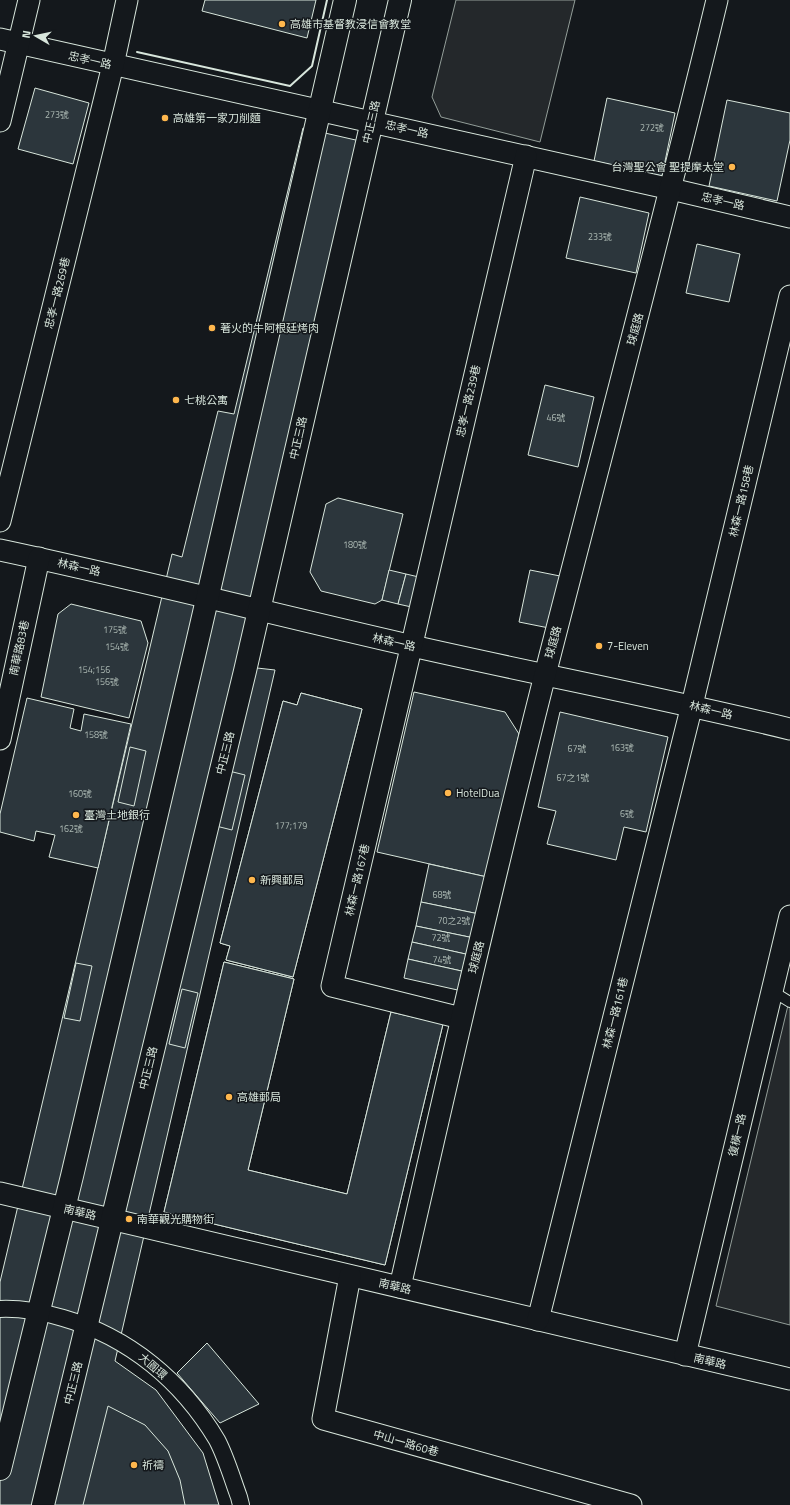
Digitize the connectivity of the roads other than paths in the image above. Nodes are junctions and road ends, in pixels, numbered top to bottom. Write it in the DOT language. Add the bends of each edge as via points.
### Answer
graph roads {
  1 [pos="28,0"];
  2 [pos="127,0"];
  3 [pos="345,0"];
  4 [pos="400,0"];
  5 [pos="717,0"];
  6 [pos="9,41"];
  7 [pos="113,65"];
  8 [pos="319,111"];
  9 [pos="0,121"];
  10 [pos="371,121"];
  11 [pos="526,156"];
  12 [pos="671,188"];
  13 [pos="790,217"];
  14 [pos="790,296"];
  15 [pos="0,521"];
  16 [pos="0,550"];
  17 [pos="39,558"];
  18 [pos="207,598"];
  19 [pos="258,610"];
  20 [pos="411,646"];
  21 [pos="545,674"];
  22 [pos="692,705"];
  23 [pos="790,729"];
  24 [pos="0,739"];
  25 [pos="790,916"];
  26 [pos="772,991"];
  27 [pos="790,1002"];
  28 [pos="461,1018"];
  29 [pos="0,1193"];
  30 [pos="64,1208"];
  31 [pos="112,1219"];
  32 [pos="350,1276"];
  33 [pos="400,1287"];
  34 [pos="0,1309"];
  35 [pos="39,1311"];
  36 [pos="538,1320"];
  37 [pos="87,1325"];
  38 [pos="685,1354"];
  39 [pos="790,1380"];
  40 [pos="0,1469"];
  41 [pos="43,1505"];
  42 [pos="241,1505"];
  43 [pos="631,1505"];
  1 -- 6 [label="street"];
  2 -- 7 [label="street, 忠孝一路269巷"];
  3 -- 8 [label="street"];
  4 -- 10 [label="street, 中正三路"];
  5 -- 12 [label="street, 球庭路"];
  6 -- 7 [label="street, 忠孝一路"];
  6 -- 9 [label="street"];
  7 -- 8 [label="street, 忠孝一路"];
  7 -- 15 [label="street, 忠孝一路269巷"];
  8 -- 10 [label="street, 忠孝一路"];
  8 -- 18 [label="street"];
  10 -- 11 [label="street, 忠孝一路"];
  10 -- 19 [label="street, 中正三路"];
  11 -- 12 [label="street, 忠孝一路"];
  11 -- 20 [label="street, 忠孝一路239巷"];
  12 -- 13 [label="street, 忠孝一路"];
  12 -- 21 [label="street, 球庭路"];
  14 -- 22 [label="street, 林森一路158巷"];
  16 -- 17 [label="street, 林森一路"];
  17 -- 18 [label="street, 林森一路"];
  17 -- 24 [label="street, 南華路83巷"];
  18 -- 19 [label="street, 林森一路"];
  18 -- 30 [label="street"];
  19 -- 20 [label="street, 林森一路"];
  19 -- 31 [label="street, 中正三路"];
  20 -- 21 [label="street, 林森一路"];
  20 -- 28 [label="street, 林森一路167巷" via="332,986"];
  21 -- 22 [label="street, 林森一路"];
  21 -- 28 [label="street, 球庭路"];
  22 -- 23 [label="street, 林森一路"];
  22 -- 36 [label="street, 林森一路161巷"];
  25 -- 26 [label="street, 復橫一路"];
  26 -- 27 [label="lane"];
  26 -- 38 [label="street, 復橫一路"];
  28 -- 33 [label="street, 球庭路"];
  29 -- 30 [label="street, 南華路"];
  30 -- 31 [label="street, 南華路"];
  30 -- 35 [label="street"];
  31 -- 32 [label="street, 南華路"];
  31 -- 37 [label="street, 中正三路"];
  32 -- 33 [label="street, 南華路"];
  32 -- 43 [label="street, 中山一路60巷" via="323,1419"];
  33 -- 36 [label="street, 南華路"];
  34 -- 35 [label="street, 大圓環"];
  35 -- 37 [label="street, 大圓環"];
  35 -- 40 [label="street"];
  36 -- 38 [label="street, 南華路"];
  37 -- 41 [label="street, 中正三路"];
  37 -- 42 [label="street, 大圓環" via="137,1352 183,1391 217,1441"];
  38 -- 39 [label="street, 南華路"];
}
